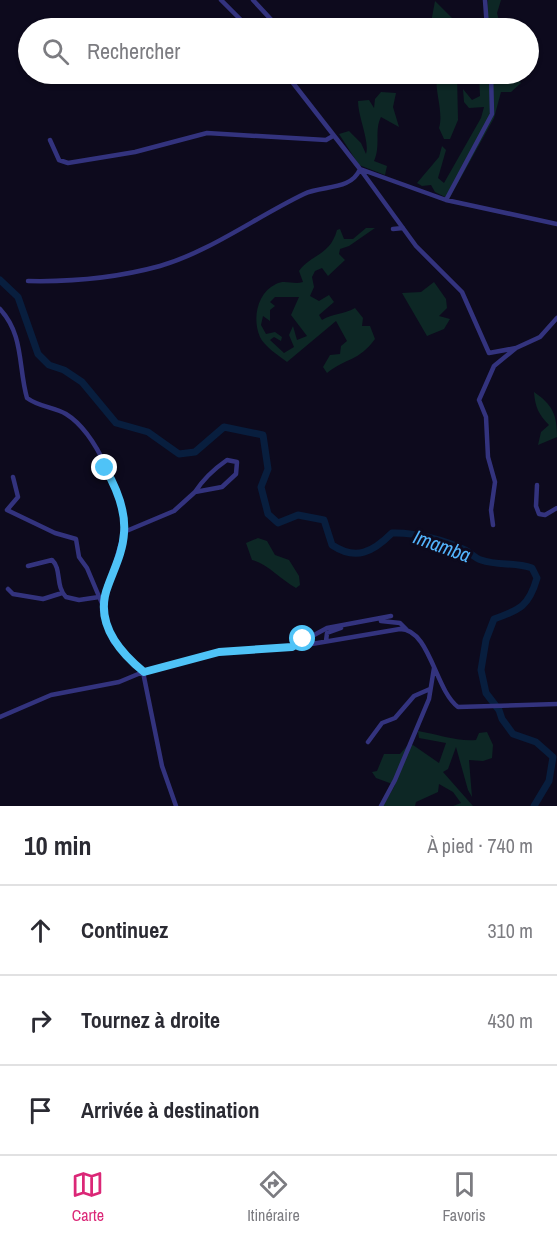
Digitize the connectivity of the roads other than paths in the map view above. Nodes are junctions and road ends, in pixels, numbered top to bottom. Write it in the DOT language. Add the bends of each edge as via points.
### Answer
graph roads {
  1 [pos="221,0"];
  2 [pos="253,0"];
  3 [pos="485,0"];
  4 [pos="239,18"];
  5 [pos="270,18"];
  6 [pos="486,18"];
  7 [pos="295,84"];
  8 [pos="491,84"];
  9 [pos="333,136"];
  10 [pos="50,140"];
  11 [pos="360,169"];
  12 [pos="446,200"];
  13 [pos="557,224"];
  14 [pos="403,228"];
  15 [pos="393,229"];
  16 [pos="28,281"];
  17 [pos="0,309"];
  18 [pos="557,318"];
  19 [pos="516,348"];
  20 [pos="489,353"];
  21 [pos="494,366"];
  22 [pos="13,477"];
  23 [pos="537,485"];
  24 [pos="195,492"];
  25 [pos="557,508"];
  26 [pos="493,525"];
  27 [pos="124,532"];
  28 [pos="28,566"];
  29 [pos="8,589"];
  30 [pos="62,593"];
  31 [pos="99,597"];
  32 [pos="103,606"];
  33 [pos="391,616"];
  34 [pos="406,629"];
  35 [pos="326,641"];
  36 [pos="292,647"];
  37 [pos="434,668"];
  38 [pos="144,672"];
  39 [pos="430,690"];
  40 [pos="557,704"];
  41 [pos="0,717"];
  42 [pos="368,742"];
  43 [pos="176,806"];
  44 [pos="381,806"];
  1 -- 4 [label="street"];
  2 -- 5 [label="street"];
  3 -- 6 [label="street"];
  7 -- 9 [label="street"];
  8 -- 12 [label="street" via="492,114"];
  9 -- 10 [label="street" via="326,140 207,133 135,152 68,163 58,160"];
  9 -- 11 [label="street"];
  11 -- 12 [label="street"];
  11 -- 14 [label="street"];
  11 -- 16 [label="street" via="349,182 307,192 231,234 162,265 93,280"];
  12 -- 13 [label="street"];
  14 -- 15 [label="street"];
  14 -- 20 [label="street" via="462,292"];
  17 -- 27 [label="street" via="17,335 27,398 67,414 83,429 114,483"];
  18 -- 19 [label="street" via="540,337"];
  19 -- 20 [label="street"];
  19 -- 21 [label="street"];
  20 -- 21 [label="street"];
  21 -- 26 [label="street" via="479,399 486,417 488,457 495,482"];
  22 -- 31 [label="street" via="18,497 7,510 76,539 79,557"];
  23 -- 25 [label="street" via="539,514"];
  24 -- 24 [label="street" via="230,482 236,474 237,462 228,460 215,469 203,478"];
  24 -- 27 [label="street" via="174,511"];
  27 -- 32 [label="street"];
  28 -- 30 [label="street" via="55,561"];
  29 -- 30 [label="street" via="13,594 43,599"];
  30 -- 31 [label="street" via="80,600"];
  31 -- 32 [label="street"];
  32 -- 38 [label="street" via="113,642"];
  33 -- 36 [label="street" via="327,628"];
  34 -- 35 [label="street"];
  34 -- 35 [label="street" via="400,623 381,621 338,629 327,633"];
  34 -- 37 [label="street" via="424,645"];
  35 -- 36 [label="street"];
  36 -- 38 [label="street" via="219,652"];
  37 -- 39 [label="street"];
  37 -- 40 [label="street" via="452,703 464,709"];
  38 -- 41 [label="street" via="119,682 51,695"];
  38 -- 43 [label="street" via="162,766"];
  39 -- 42 [label="street" via="414,696 395,718 382,723"];
  39 -- 44 [label="street"];
}
